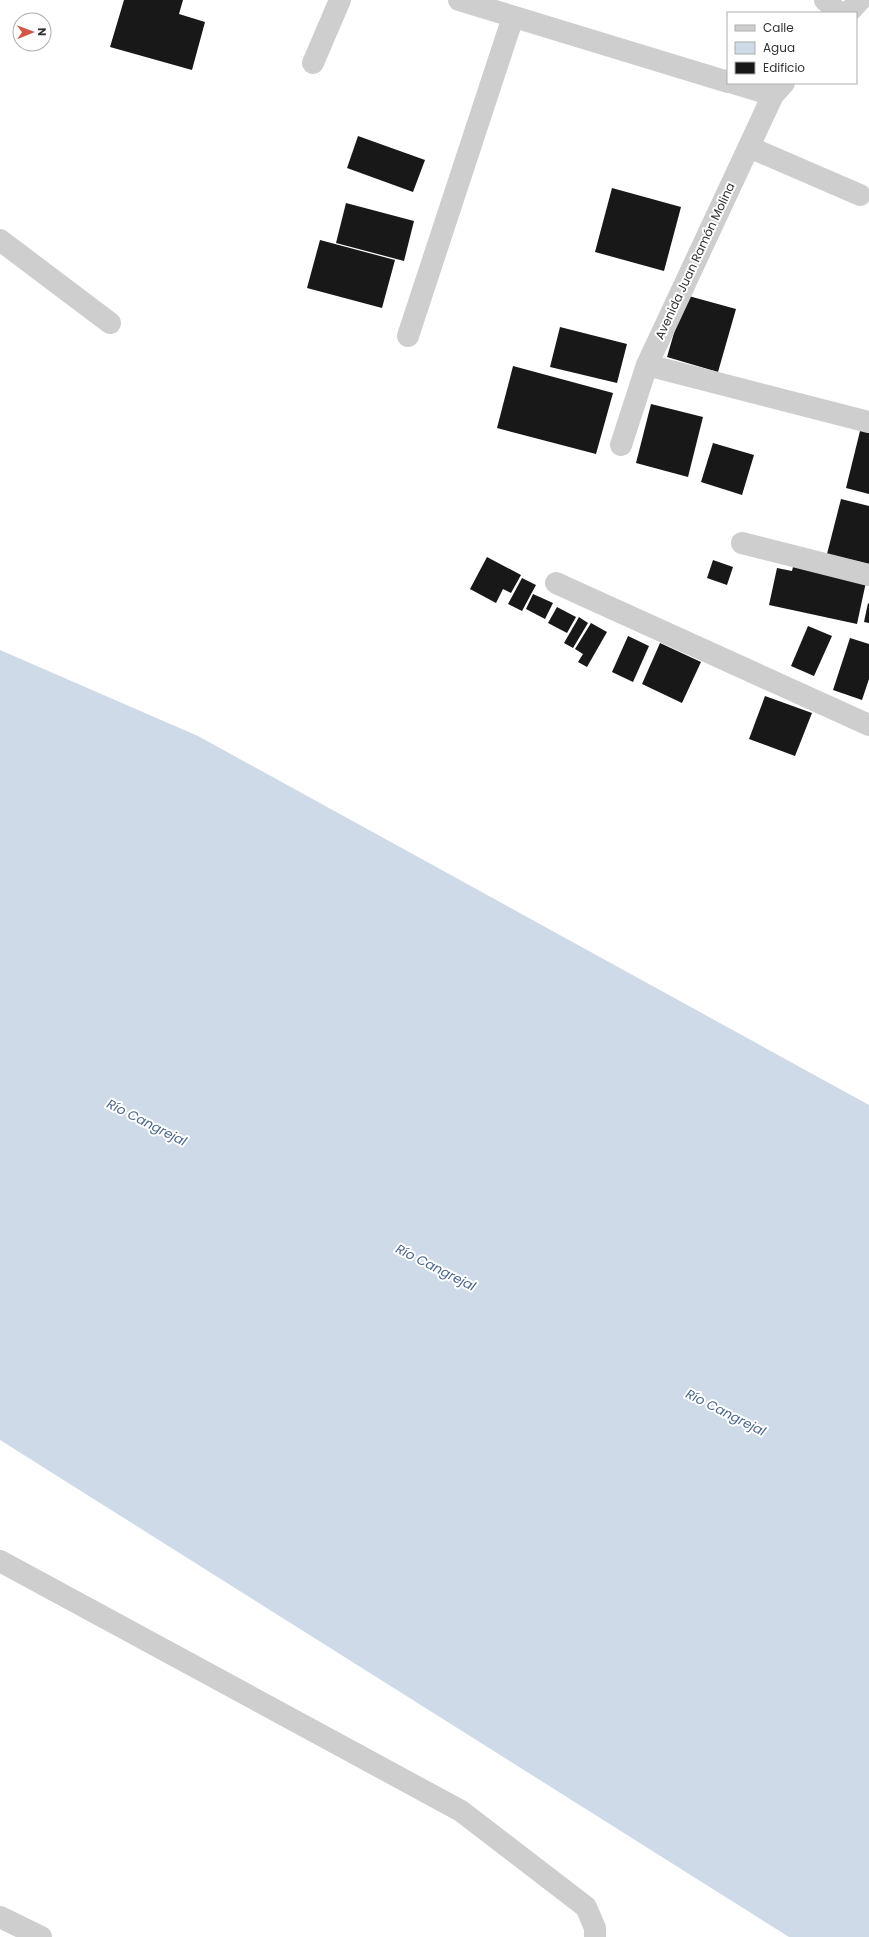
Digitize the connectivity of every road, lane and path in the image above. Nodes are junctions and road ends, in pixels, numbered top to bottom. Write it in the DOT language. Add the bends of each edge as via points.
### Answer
graph roads {
  1 [pos="340,0"];
  2 [pos="459,0"];
  3 [pos="825,0"];
  4 [pos="860,0"];
  5 [pos="838,12"];
  6 [pos="849,12"];
  7 [pos="513,17"];
  8 [pos="313,63"];
  9 [pos="727,82"];
  10 [pos="740,84"];
  11 [pos="778,89"];
  12 [pos="749,147"];
  13 [pos="860,195"];
  14 [pos="0,240"];
  15 [pos="110,323"];
  16 [pos="408,336"];
  17 [pos="647,365"];
  18 [pos="869,422"];
  19 [pos="621,446"];
  20 [pos="742,542"];
  21 [pos="869,575"];
  22 [pos="556,583"];
  23 [pos="869,725"];
  24 [pos="0,1561"];
  25 [pos="0,1917"];
  26 [pos="41,1937"];
  27 [pos="595,1937"];
  1 -- 8 [label="street"];
  2 -- 7 [label="street"];
  3 -- 5 [label="street"];
  4 -- 6 [label="street"];
  7 -- 9 [label="street"];
  7 -- 16 [label="street"];
  10 -- 11 [label="street"];
  11 -- 12 [label="street, Avenida Juan Ramón Molina"];
  12 -- 13 [label="street"];
  12 -- 17 [label="street, Avenida Juan Ramón Molina"];
  14 -- 15 [label="street"];
  17 -- 18 [label="street"];
  17 -- 19 [label="street, Avenida Juan Ramón Molina"];
  20 -- 21 [label="street"];
  22 -- 23 [label="street"];
  24 -- 27 [label="street" via="460,1811 586,1907 595,1928"];
  25 -- 26 [label="street"];
}
